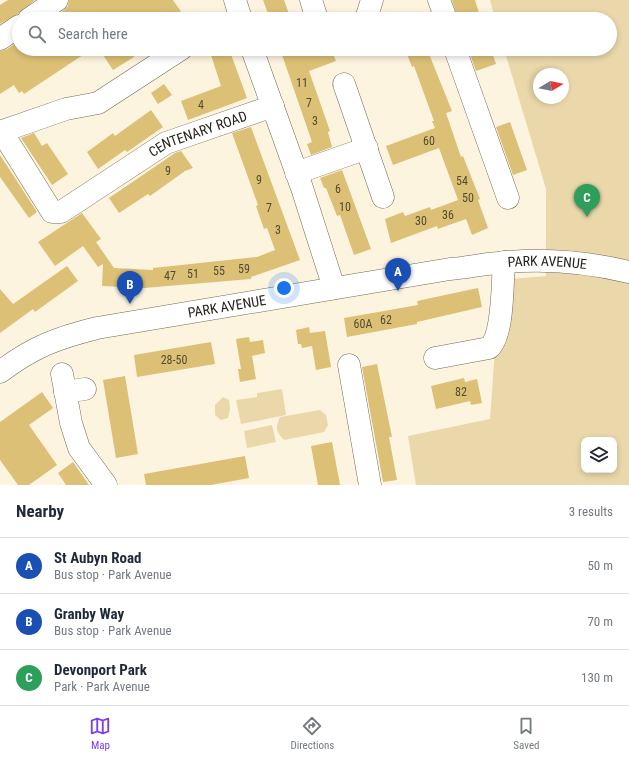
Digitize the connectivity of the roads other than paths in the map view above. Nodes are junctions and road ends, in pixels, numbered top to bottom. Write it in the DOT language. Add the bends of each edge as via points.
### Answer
graph roads {
  1 [pos="56,0"];
  2 [pos="311,0"];
  3 [pos="372,0"];
  4 [pos="440,0"];
  5 [pos="39,12"];
  6 [pos="315,12"];
  7 [pos="368,12"];
  8 [pos="444,12"];
  9 [pos="12,31"];
  10 [pos="0,39"];
  11 [pos="170,56"];
  12 [pos="255,56"];
  13 [pos="457,56"];
  14 [pos="344,84"];
  15 [pos="273,106"];
  16 [pos="1,132"];
  17 [pos="366,148"];
  18 [pos="296,173"];
  19 [pos="383,197"];
  20 [pos="508,198"];
  21 [pos="504,262"];
  22 [pos="629,272"];
  23 [pos="334,288"];
  24 [pos="435,358"];
  25 [pos="349,365"];
  26 [pos="0,372"];
  27 [pos="71,385"];
  28 [pos="106,485"];
  29 [pos="370,485"];
  1 -- 5 [label="street"];
  2 -- 6 [label="street"];
  3 -- 7 [label="street"];
  4 -- 8 [label="street"];
  9 -- 10 [label="street"];
  11 -- 16 [label="street" via="98,103 66,109"];
  12 -- 15 [label="street"];
  13 -- 20 [label="street"];
  14 -- 17 [label="street"];
  15 -- 16 [label="street, CENTENARY ROAD" via="166,143 61,212 52,212"];
  15 -- 18 [label="street"];
  17 -- 18 [label="street"];
  17 -- 19 [label="street"];
  18 -- 23 [label="street"];
  21 -- 22 [label="street, PARK AVENUE" via="557,261"];
  21 -- 23 [label="street, PARK AVENUE"];
  21 -- 24 [label="street" via="499,325 494,344 489,348"];
  23 -- 26 [label="street, PARK AVENUE" via="97,328 34,349"];
  25 -- 29 [label="street"];
  27 -- 28 [label="street" via="71,423 79,448"];
}
